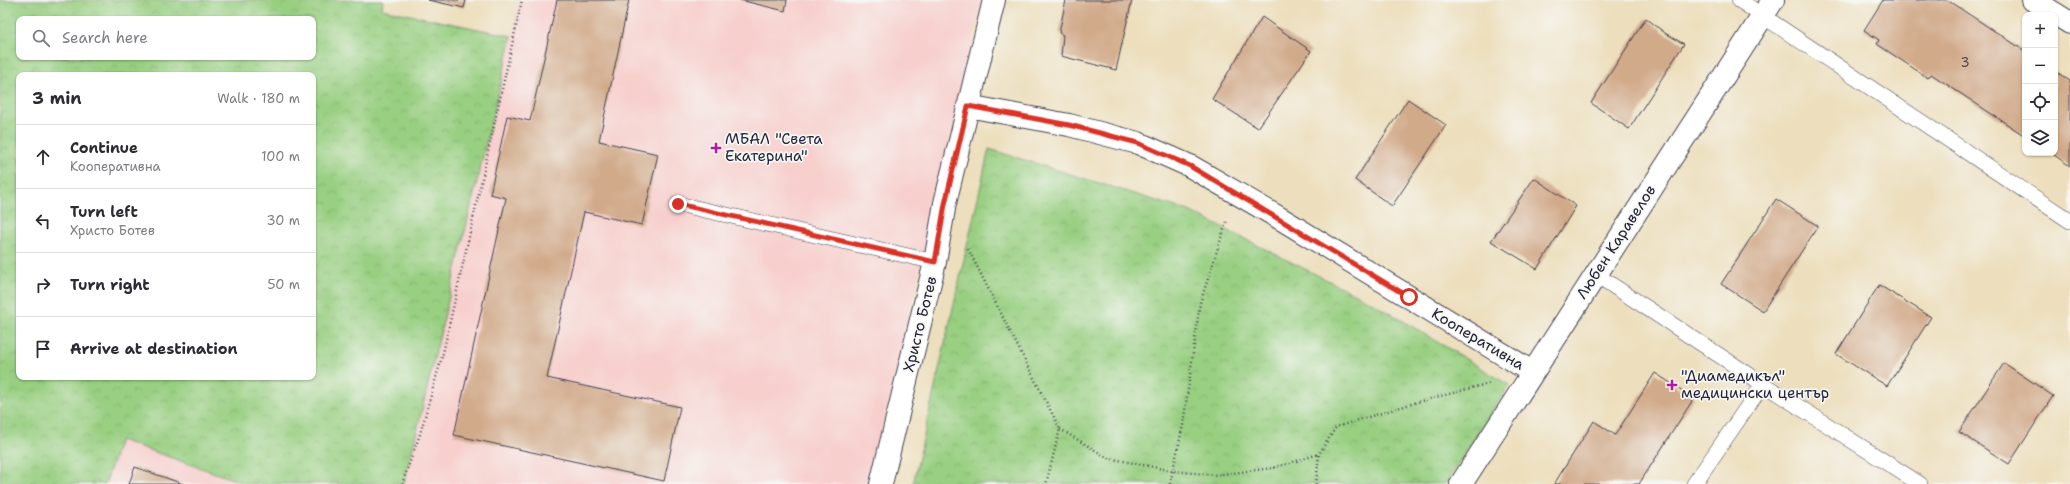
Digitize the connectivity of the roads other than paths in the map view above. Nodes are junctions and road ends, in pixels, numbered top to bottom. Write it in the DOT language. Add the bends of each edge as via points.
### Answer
graph roads {
  1 [pos="994,0"];
  2 [pos="1739,0"];
  3 [pos="2034,0"];
  4 [pos="1768,8"];
  5 [pos="2070,23"];
  6 [pos="968,106"];
  7 [pos="678,204"];
  8 [pos="2070,220"];
  9 [pos="935,262"];
  10 [pos="1595,274"];
  11 [pos="1532,372"];
  12 [pos="1763,384"];
  13 [pos="881,484"];
  14 [pos="1461,484"];
  15 [pos="1694,484"];
  16 [pos="1920,484"];
  1 -- 6 [label="street, Христо Ботев"];
  2 -- 4 [label="lane"];
  3 -- 5 [label="street"];
  4 -- 8 [label="lane"];
  4 -- 10 [label="street, Любен Каравелов"];
  6 -- 9 [label="street, Христо Ботев" via="945,204"];
  6 -- 11 [label="street, Кооперативна" via="1069,125 1138,143 1190,166"];
  7 -- 9 [label="lane"];
  9 -- 13 [label="street, Христо Ботев"];
  10 -- 11 [label="street, Любен Каравелов"];
  10 -- 12 [label="lane"];
  11 -- 14 [label="street, Любен Каравелов"];
  12 -- 15 [label="lane"];
  12 -- 16 [label="lane"];
}
